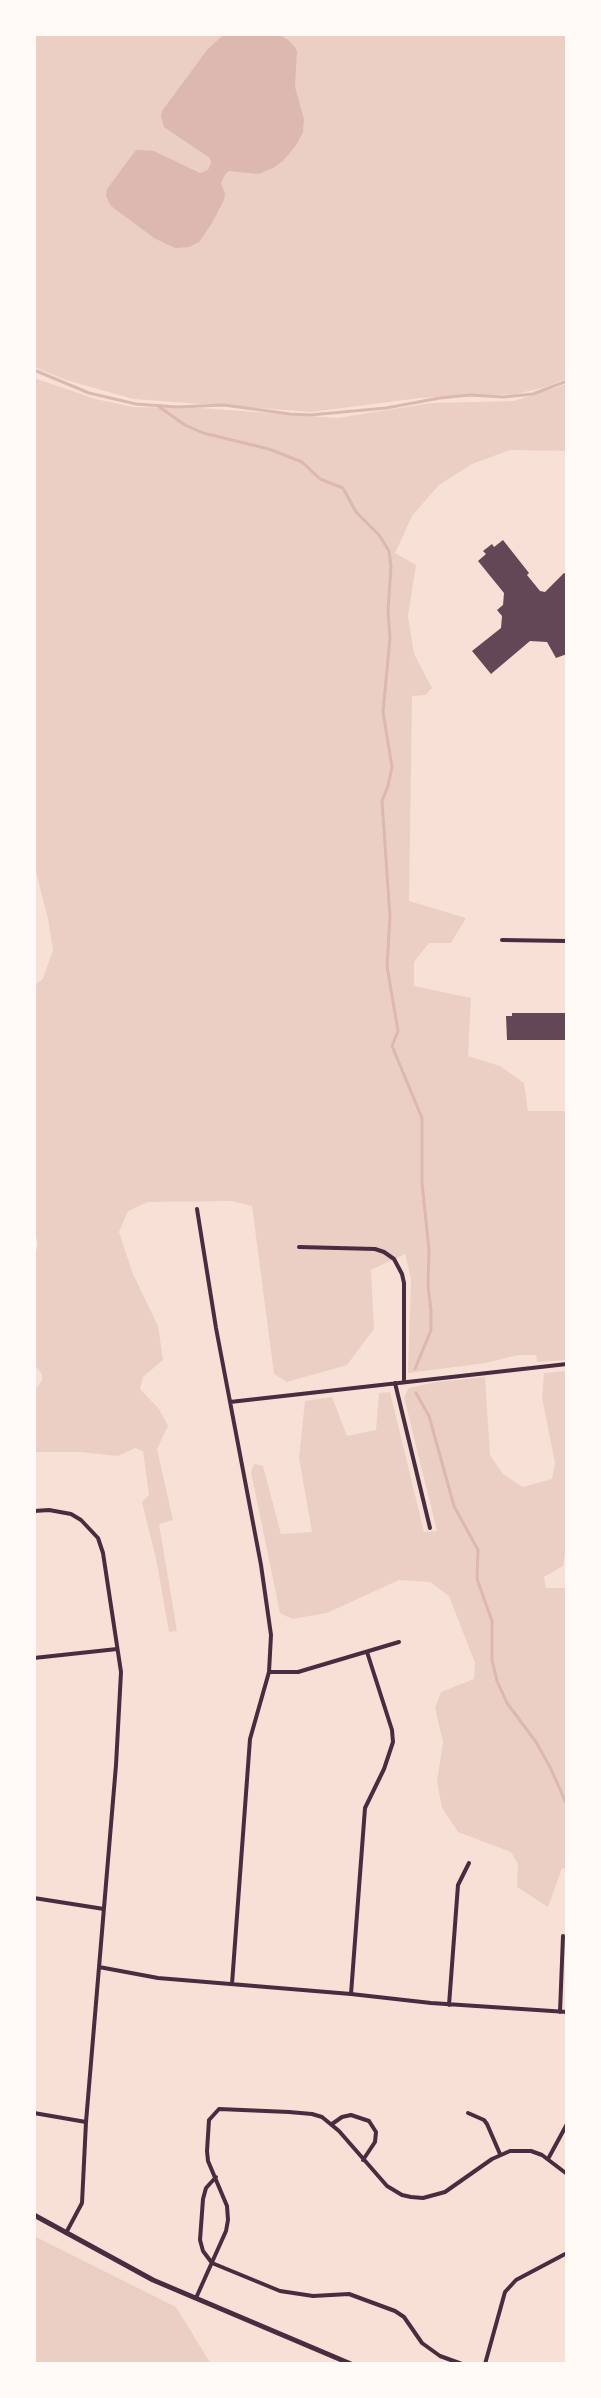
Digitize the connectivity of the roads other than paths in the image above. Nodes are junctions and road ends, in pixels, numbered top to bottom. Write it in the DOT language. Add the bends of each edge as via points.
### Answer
graph roads {
  1 [pos="502,940"];
  2 [pos="567,941"];
  3 [pos="197,1209"];
  4 [pos="299,1247"];
  5 [pos="567,1364"];
  6 [pos="404,1382"];
  7 [pos="395,1383"];
  8 [pos="230,1402"];
  9 [pos="34,1511"];
  10 [pos="430,1528"];
  11 [pos="399,1642"];
  12 [pos="117,1649"];
  13 [pos="367,1652"];
  14 [pos="34,1658"];
  15 [pos="269,1672"];
  16 [pos="469,1863"];
  17 [pos="34,1898"];
  18 [pos="104,1909"];
  19 [pos="563,1936"];
  20 [pos="99,1967"];
  21 [pos="232,1984"];
  22 [pos="351,1994"];
  23 [pos="449,2005"];
  24 [pos="560,2012"];
  25 [pos="567,2012"];
  26 [pos="34,2113"];
  27 [pos="468,2113"];
  28 [pos="86,2122"];
  29 [pos="332,2124"];
  30 [pos="567,2124"];
  31 [pos="500,2154"];
  32 [pos="548,2159"];
  33 [pos="363,2160"];
  34 [pos="567,2174"];
  35 [pos="216,2177"];
  36 [pos="34,2215"];
  37 [pos="66,2233"];
  38 [pos="567,2253"];
  39 [pos="212,2263"];
  40 [pos="195,2299"];
  41 [pos="351,2364"];
  42 [pos="462,2364"];
  43 [pos="485,2364"];
  1 -- 2 [label="street"];
  3 -- 8 [label="street"];
  4 -- 6 [label="street" via="375,1249 394,1259 404,1283"];
  5 -- 6 [label="street"];
  6 -- 7 [label="street"];
  7 -- 8 [label="street"];
  7 -- 10 [label="street"];
  8 -- 15 [label="street" via="269,1618"];
  9 -- 12 [label="street" via="71,1514 98,1538"];
  11 -- 13 [label="street"];
  12 -- 14 [label="street"];
  12 -- 18 [label="street" via="121,1691"];
  13 -- 15 [label="street" via="298,1672"];
  13 -- 22 [label="street" via="393,1742 365,1808"];
  15 -- 21 [label="street" via="250,1739"];
  16 -- 23 [label="street" via="458,1885"];
  17 -- 18 [label="street"];
  18 -- 20 [label="street"];
  19 -- 24 [label="street"];
  20 -- 21 [label="street"];
  20 -- 28 [label="street"];
  21 -- 22 [label="street"];
  22 -- 23 [label="street"];
  23 -- 24 [label="street"];
  24 -- 25 [label="street"];
  26 -- 28 [label="street"];
  27 -- 31 [label="street" via="484,2120"];
  28 -- 37 [label="street" via="82,2203"];
  29 -- 33 [label="street"];
  29 -- 33 [label="street" via="351,2115 369,2121 375,2142"];
  29 -- 35 [label="street" via="312,2114 219,2109 209,2120 207,2142"];
  30 -- 32 [label="street"];
  31 -- 32 [label="street" via="521,2150"];
  31 -- 33 [label="street" via="454,2187 423,2198 394,2191"];
  32 -- 34 [label="street"];
  35 -- 39 [label="street" via="228,2220"];
  35 -- 39 [label="street" via="203,2199 200,2240"];
  36 -- 37 [label="main road"];
  37 -- 40 [label="main road"];
  38 -- 43 [label="street" via="516,2280 505,2292"];
  39 -- 40 [label="street"];
  39 -- 42 [label="street" via="280,2291 349,2294 395,2311 422,2343"];
  40 -- 41 [label="main road"];
}
